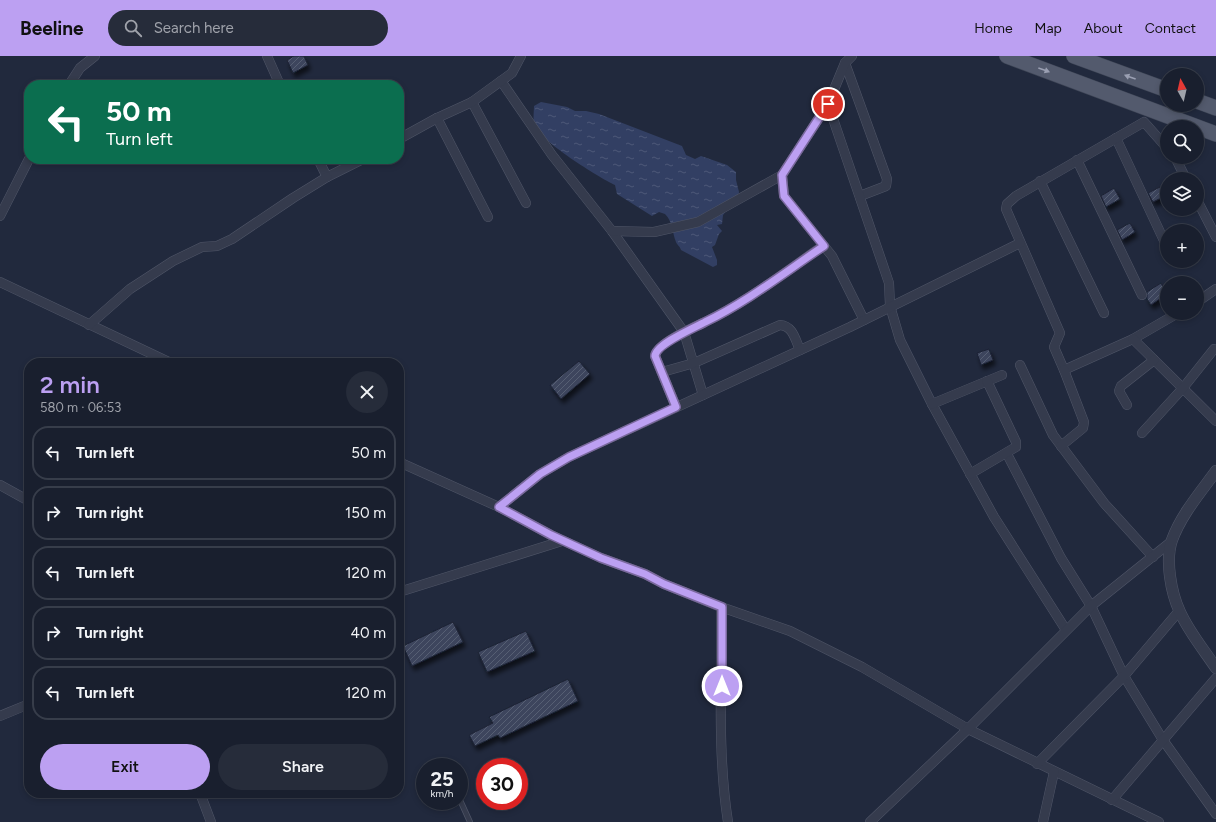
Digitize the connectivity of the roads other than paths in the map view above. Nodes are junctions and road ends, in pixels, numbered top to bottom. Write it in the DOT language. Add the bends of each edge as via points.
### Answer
graph roads {
  1 [pos="95,56"];
  2 [pos="267,56"];
  3 [pos="521,56"];
  4 [pos="852,56"];
  5 [pos="1007,56"];
  6 [pos="1074,56"];
  7 [pos="845,63"];
  8 [pos="72,80"];
  9 [pos="278,80"];
  10 [pos="501,81"];
  11 [pos="1160,87"];
  12 [pos="472,102"];
  13 [pos="828,104"];
  14 [pos="1204,104"];
  15 [pos="1216,108"];
  16 [pos="437,118"];
  17 [pos="1216,134"];
  18 [pos="404,136"];
  19 [pos="1116,138"];
  20 [pos="1160,140"];
  21 [pos="1077,160"];
  22 [pos="26,164"];
  23 [pos="320,164"];
  24 [pos="353,164"];
  25 [pos="782,175"];
  26 [pos="327,177"];
  27 [pos="1040,181"];
  28 [pos="860,196"];
  29 [pos="526,203"];
  30 [pos="1204,214"];
  31 [pos="0,216"];
  32 [pos="488,217"];
  33 [pos="612,231"];
  34 [pos="1160,232"];
  35 [pos="1216,237"];
  36 [pos="1020,243"];
  37 [pos="824,246"];
  38 [pos="0,282"];
  39 [pos="1216,289"];
  40 [pos="1142,295"];
  41 [pos="1204,297"];
  42 [pos="890,306"];
  43 [pos="1104,314"];
  44 [pos="864,320"];
  45 [pos="1166,320"];
  46 [pos="89,325"];
  47 [pos="684,332"];
  48 [pos="1133,339"];
  49 [pos="1214,349"];
  50 [pos="800,350"];
  51 [pos="160,358"];
  52 [pos="1154,360"];
  53 [pos="694,364"];
  54 [pos="1020,365"];
  55 [pos="1064,370"];
  56 [pos="662,372"];
  57 [pos="1002,375"];
  58 [pos="987,381"];
  59 [pos="1183,388"];
  60 [pos="703,395"];
  61 [pos="932,404"];
  62 [pos="1127,405"];
  63 [pos="676,407"];
  64 [pos="1216,420"];
  65 [pos="1142,433"];
  66 [pos="1061,446"];
  67 [pos="1007,454"];
  68 [pos="404,464"];
  69 [pos="1216,471"];
  70 [pos="970,474"];
  71 [pos="0,485"];
  72 [pos="24,498"];
  73 [pos="499,507"];
  74 [pos="562,541"];
  75 [pos="1172,541"];
  76 [pos="1152,557"];
  77 [pos="404,590"];
  78 [pos="1091,606"];
  79 [pos="722,607"];
  80 [pos="1179,612"];
  81 [pos="1066,630"];
  82 [pos="1216,668"];
  83 [pos="1124,676"];
  84 [pos="1216,678"];
  85 [pos="24,706"];
  86 [pos="0,716"];
  87 [pos="968,729"];
  88 [pos="1164,740"];
  89 [pos="1037,764"];
  90 [pos="1054,772"];
  91 [pos="202,798"];
  92 [pos="1112,800"];
  93 [pos="465,810"];
  94 [pos="1216,814"];
  95 [pos="211,822"];
  96 [pos="470,822"];
  97 [pos="728,822"];
  98 [pos="870,822"];
  99 [pos="1043,822"];
  100 [pos="1159,822"];
  1 -- 8 [label="street" via="80,68"];
  2 -- 9 [label="street"];
  3 -- 10 [label="street" via="512,74"];
  4 -- 7 [label="street"];
  5 -- 17 [label="main road, one-way"];
  11 -- 6 [label="main road, one-way"];
  7 -- 13 [label="street"];
  7 -- 28 [label="street" via="887,179 886,186"];
  10 -- 12 [label="street"];
  10 -- 33 [label="street" via="552,155"];
  12 -- 16 [label="street"];
  12 -- 29 [label="street"];
  13 -- 25 [label="street"];
  13 -- 28 [label="street"];
  14 -- 15 [label="main road"];
  16 -- 18 [label="street"];
  16 -- 32 [label="street"];
  19 -- 20 [label="street" via="1144,122"];
  19 -- 21 [label="street"];
  19 -- 34 [label="street"];
  21 -- 27 [label="street"];
  21 -- 40 [label="street"];
  22 -- 31 [label="street"];
  23 -- 26 [label="street"];
  24 -- 26 [label="street"];
  25 -- 33 [label="street" via="698,222 654,232"];
  25 -- 37 [label="street" via="784,196"];
  26 -- 46 [label="street" via="232,239 217,246 202,247 173,261 130,289"];
  27 -- 36 [label="street" via="1007,204 1006,209"];
  27 -- 43 [label="street"];
  28 -- 42 [label="street" via="889,283"];
  30 -- 35 [label="street"];
  33 -- 47 [label="street"];
  36 -- 42 [label="street"];
  36 -- 55 [label="street" via="1060,333 1054,347"];
  37 -- 44 [label="street" via="832,256"];
  37 -- 47 [label="street" via="721,314"];
  38 -- 46 [label="street"];
  39 -- 41 [label="street"];
  42 -- 44 [label="street"];
  42 -- 61 [label="street" via="900,340"];
  44 -- 50 [label="street"];
  45 -- 48 [label="street"];
  46 -- 51 [label="street"];
  47 -- 53 [label="street"];
  47 -- 56 [label="street" via="655,352"];
  48 -- 52 [label="street"];
  48 -- 55 [label="street"];
  49 -- 59 [label="street"];
  50 -- 53 [label="street" via="790,328 780,325"];
  50 -- 60 [label="street"];
  52 -- 59 [label="street"];
  52 -- 62 [label="street" via="1121,386 1119,391"];
  53 -- 56 [label="street"];
  53 -- 60 [label="street"];
  54 -- 66 [label="street" via="1053,435"];
  55 -- 66 [label="street" via="1084,422 1083,428"];
  56 -- 63 [label="street"];
  57 -- 58 [label="street"];
  58 -- 61 [label="street"];
  58 -- 67 [label="street" via="1016,442 1016,447"];
  59 -- 64 [label="street"];
  59 -- 65 [label="street"];
  60 -- 63 [label="street"];
  61 -- 70 [label="street"];
  63 -- 73 [label="street" via="569,457 540,474"];
  66 -- 76 [label="street" via="1104,502"];
  67 -- 70 [label="street"];
  67 -- 78 [label="street" via="1060,558"];
  68 -- 73 [label="street"];
  69 -- 75 [label="street" via="1180,523"];
  70 -- 81 [label="street" via="994,517"];
  71 -- 72 [label="street"];
  73 -- 74 [label="street"];
  74 -- 77 [label="street"];
  74 -- 79 [label="street"];
  75 -- 76 [label="street"];
  75 -- 80 [label="street" via="1168,559"];
  76 -- 78 [label="street"];
  78 -- 81 [label="street"];
  78 -- 83 [label="street"];
  79 -- 87 [label="street" via="790,631 862,668"];
  79 -- 97 [label="street" via="722,749"];
  80 -- 82 [label="street"];
  80 -- 83 [label="street"];
  81 -- 87 [label="street"];
  83 -- 88 [label="street"];
  83 -- 89 [label="street"];
  84 -- 88 [label="street"];
  85 -- 86 [label="street"];
  87 -- 89 [label="street"];
  87 -- 98 [label="street"];
  88 -- 92 [label="street"];
  88 -- 94 [label="street"];
  89 -- 90 [label="street"];
  90 -- 92 [label="street"];
  90 -- 99 [label="street"];
  91 -- 95 [label="street"];
  92 -- 100 [label="street"];
  93 -- 96 [label="lane"];
}
